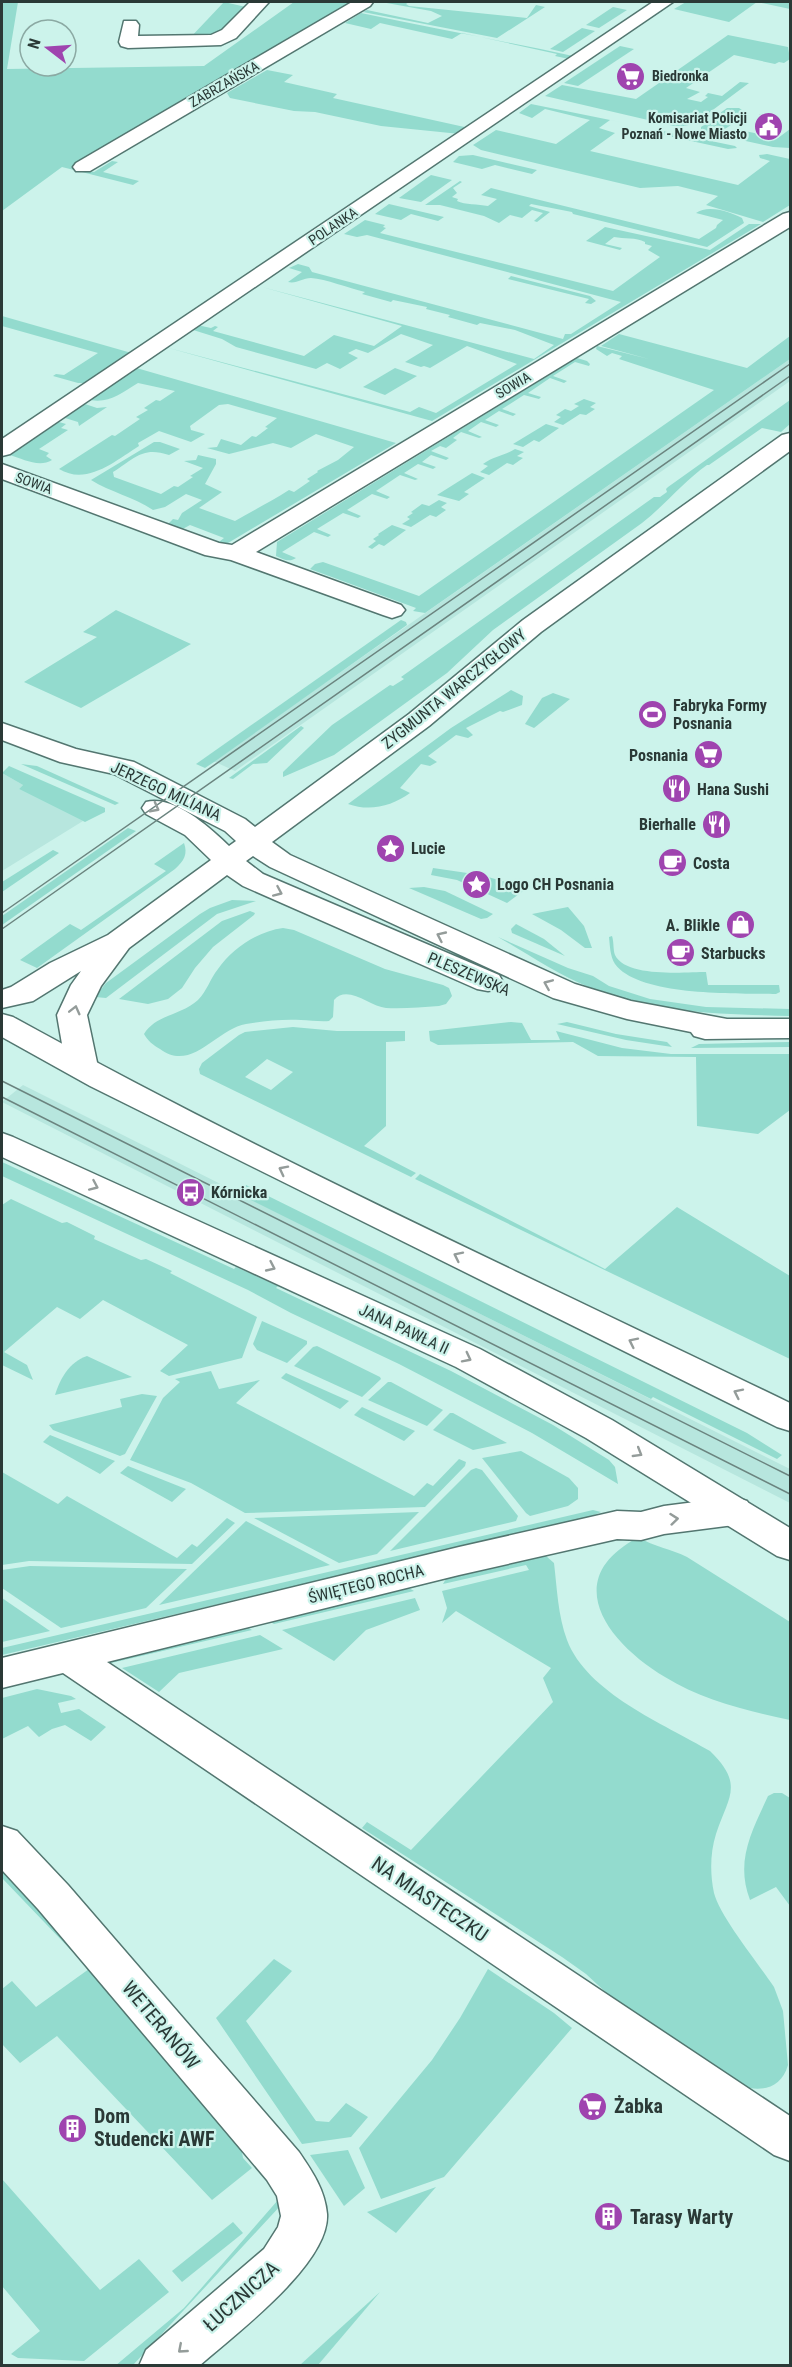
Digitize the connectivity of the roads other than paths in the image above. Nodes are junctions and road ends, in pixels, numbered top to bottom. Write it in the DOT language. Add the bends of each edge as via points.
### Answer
graph roads {
  1 [pos="253,2"];
  2 [pos="364,2"];
  3 [pos="664,2"];
  4 [pos="130,25"];
  5 [pos="83,167"];
  6 [pos="790,218"];
  7 [pos="790,440"];
  8 [pos="2,449"];
  9 [pos="2,471"];
  10 [pos="236,553"];
  11 [pos="392,610"];
  12 [pos="2,731"];
  13 [pos="70,756"];
  14 [pos="254,842"];
  15 [pos="229,861"];
  16 [pos="119,941"];
  17 [pos="2,999"];
  18 [pos="2,1024"];
  19 [pos="727,1029"];
  20 [pos="790,1029"];
  21 [pos="82,1067"];
  22 [pos="2,1144"];
  23 [pos="790,1418"];
  24 [pos="734,1511"];
  25 [pos="790,1546"];
  26 [pos="69,1657"];
  27 [pos="2,1673"];
  28 [pos="2,1843"];
  29 [pos="790,2141"];
  30 [pos="304,2216"];
  31 [pos="163,2366"];
  1 -- 4 [label="street" via="229,34 214,41 128,42"];
  2 -- 5 [label="street, ZABRZAŃSKA"];
  3 -- 8 [label="street, POLANKA"];
  6 -- 10 [label="street, SOWIA"];
  7 -- 14 [label="street, ZYGMUNTA WARCZYGŁOWY" via="532,626 419,720"];
  9 -- 10 [label="street, SOWIA" via="214,550"];
  10 -- 11 [label="street, SOWIA"];
  12 -- 13 [label="street, JERZEGO MILIANA"];
  13 -- 14 [label="street, JERZEGO MILIANA" via="124,768 216,814"];
  13 -- 15 [label="street, JERZEGO MILIANA, one-way" via="105,782 195,829"];
  14 -- 15 [label="street, ZYGMUNTA WARCZYGŁOWY"];
  19 -- 14 [label="street, PLESZEWSKA, one-way" via="627,1010 564,991 280,861"];
  15 -- 16 [label="street, ZYGMUNTA WARCZYGŁOWY"];
  15 -- 19 [label="street, PLESZEWSKA, one-way" via="262,885 548,1007 648,1030"];
  16 -- 17 [label="street, ZYGMUNTA WARCZYGŁOWY" via="61,969 22,994"];
  21 -- 16 [label="street, ZYGMUNTA WARCZYGŁOWY, one-way" via="72,1016 86,985"];
  18 -- 21 [label="street"];
  19 -- 20 [label="street, PLESZEWSKA"];
  23 -- 21 [label="street, one-way"];
  22 -- 24 [label="street, JANA PAWŁA II, one-way" via="468,1358 599,1429"];
  24 -- 25 [label="street, JANA PAWŁA II"];
  26 -- 24 [label="street, ŚWIĘTEGO ROCHA, one-way" via="617,1525 641,1526"];
  26 -- 27 [label="street, ŚWIĘTEGO ROCHA"];
  26 -- 29 [label="street, NA MIASTECZKU"];
  28 -- 30 [label="street, WETERANÓW" via="53,1897 283,2166 299,2190"];
  30 -- 31 [label="street, ŁUCZNICZA, one-way" via="299,2235 280,2264"];
}
